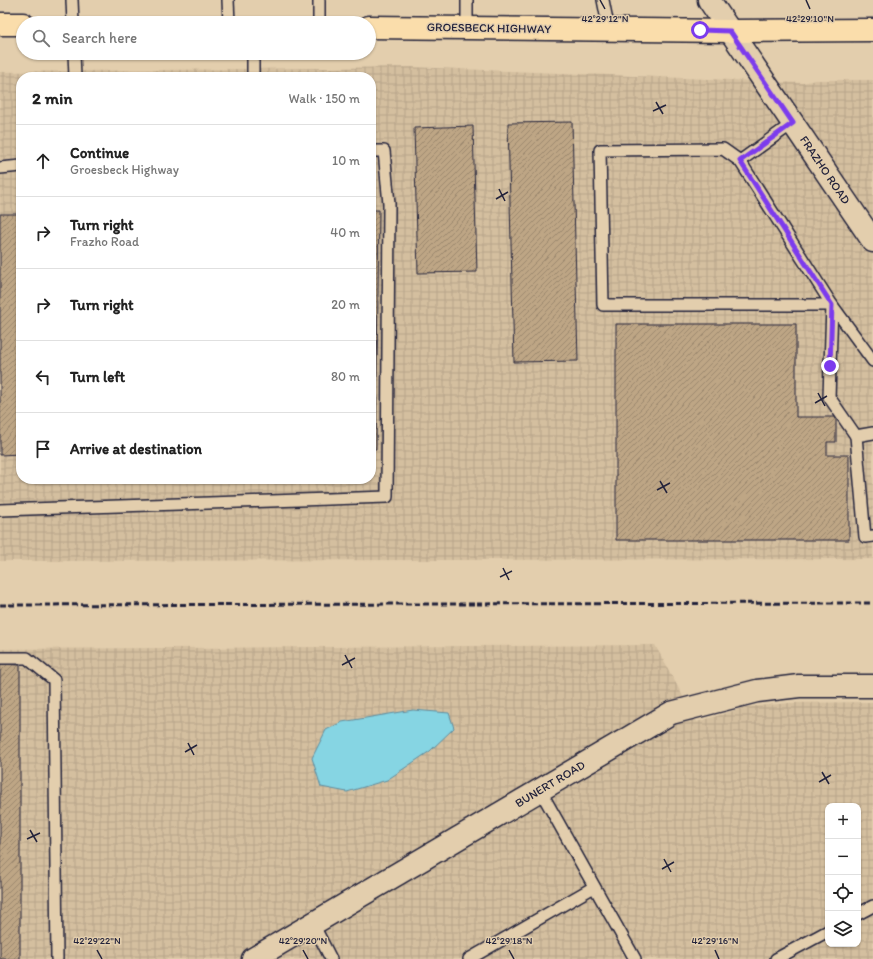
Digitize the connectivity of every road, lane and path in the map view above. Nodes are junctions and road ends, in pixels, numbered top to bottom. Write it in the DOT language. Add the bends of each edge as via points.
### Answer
graph roads {
  1 [pos="72,0"];
  2 [pos="228,0"];
  3 [pos="319,0"];
  4 [pos="467,0"];
  5 [pos="602,0"];
  6 [pos="709,0"];
  7 [pos="73,16"];
  8 [pos="229,16"];
  9 [pos="319,16"];
  10 [pos="0,24"];
  11 [pos="16,24"];
  12 [pos="376,27"];
  13 [pos="467,28"];
  14 [pos="609,30"];
  15 [pos="873,30"];
  16 [pos="730,31"];
  17 [pos="74,60"];
  18 [pos="253,60"];
  19 [pos="75,72"];
  20 [pos="253,72"];
  21 [pos="793,123"];
  22 [pos="376,151"];
  23 [pos="740,161"];
  24 [pos="16,166"];
  25 [pos="0,168"];
  26 [pos="873,241"];
  27 [pos="832,305"];
  28 [pos="873,361"];
  29 [pos="873,432"];
  30 [pos="856,436"];
  31 [pos="0,510"];
  32 [pos="873,536"];
  33 [pos="0,658"];
  34 [pos="873,686"];
  35 [pos="540,790"];
  36 [pos="594,887"];
  37 [pos="873,906"];
  38 [pos="861,912"];
  39 [pos="313,924"];
  40 [pos="825,933"];
  41 [pos="57,959"];
  42 [pos="253,959"];
  43 [pos="331,959"];
  44 [pos="469,959"];
  45 [pos="634,959"];
  46 [pos="776,959"];
  1 -- 7 [label="lane"];
  2 -- 8 [label="lane"];
  3 -- 9 [label="lane"];
  4 -- 13 [label="lane"];
  5 -- 14 [label="lane"];
  6 -- 16 [label="street, FRAZHO ROAD"];
  10 -- 11 [label="main road"];
  12 -- 13 [label="main road, GROESBECK HIGHWAY"];
  13 -- 14 [label="main road, GROESBECK HIGHWAY"];
  14 -- 16 [label="main road, GROESBECK HIGHWAY"];
  15 -- 16 [label="main road, GROESBECK HIGHWAY"];
  16 -- 21 [label="street, FRAZHO ROAD"];
  17 -- 19 [label="lane"];
  18 -- 20 [label="lane"];
  21 -- 23 [label="lane"];
  21 -- 26 [label="street, FRAZHO ROAD"];
  22 -- 31 [label="lane" via="384,151 389,204 387,497"];
  23 -- 27 [label="lane"];
  23 -- 27 [label="lane" via="723,149 600,150 603,305"];
  24 -- 25 [label="lane"];
  27 -- 28 [label="lane"];
  27 -- 30 [label="lane" via="829,397"];
  29 -- 30 [label="lane"];
  30 -- 32 [label="lane" via="864,537"];
  33 -- 41 [label="lane" via="27,658 54,680"];
  34 -- 35 [label="street, BUNERT ROAD" via="799,686 757,690 671,713"];
  35 -- 36 [label="lane"];
  35 -- 39 [label="street, BUNERT ROAD"];
  36 -- 44 [label="lane"];
  36 -- 45 [label="lane"];
  37 -- 38 [label="lane"];
  39 -- 42 [label="street, BUNERT ROAD"];
  39 -- 43 [label="lane"];
  40 -- 46 [label="lane"];
}
